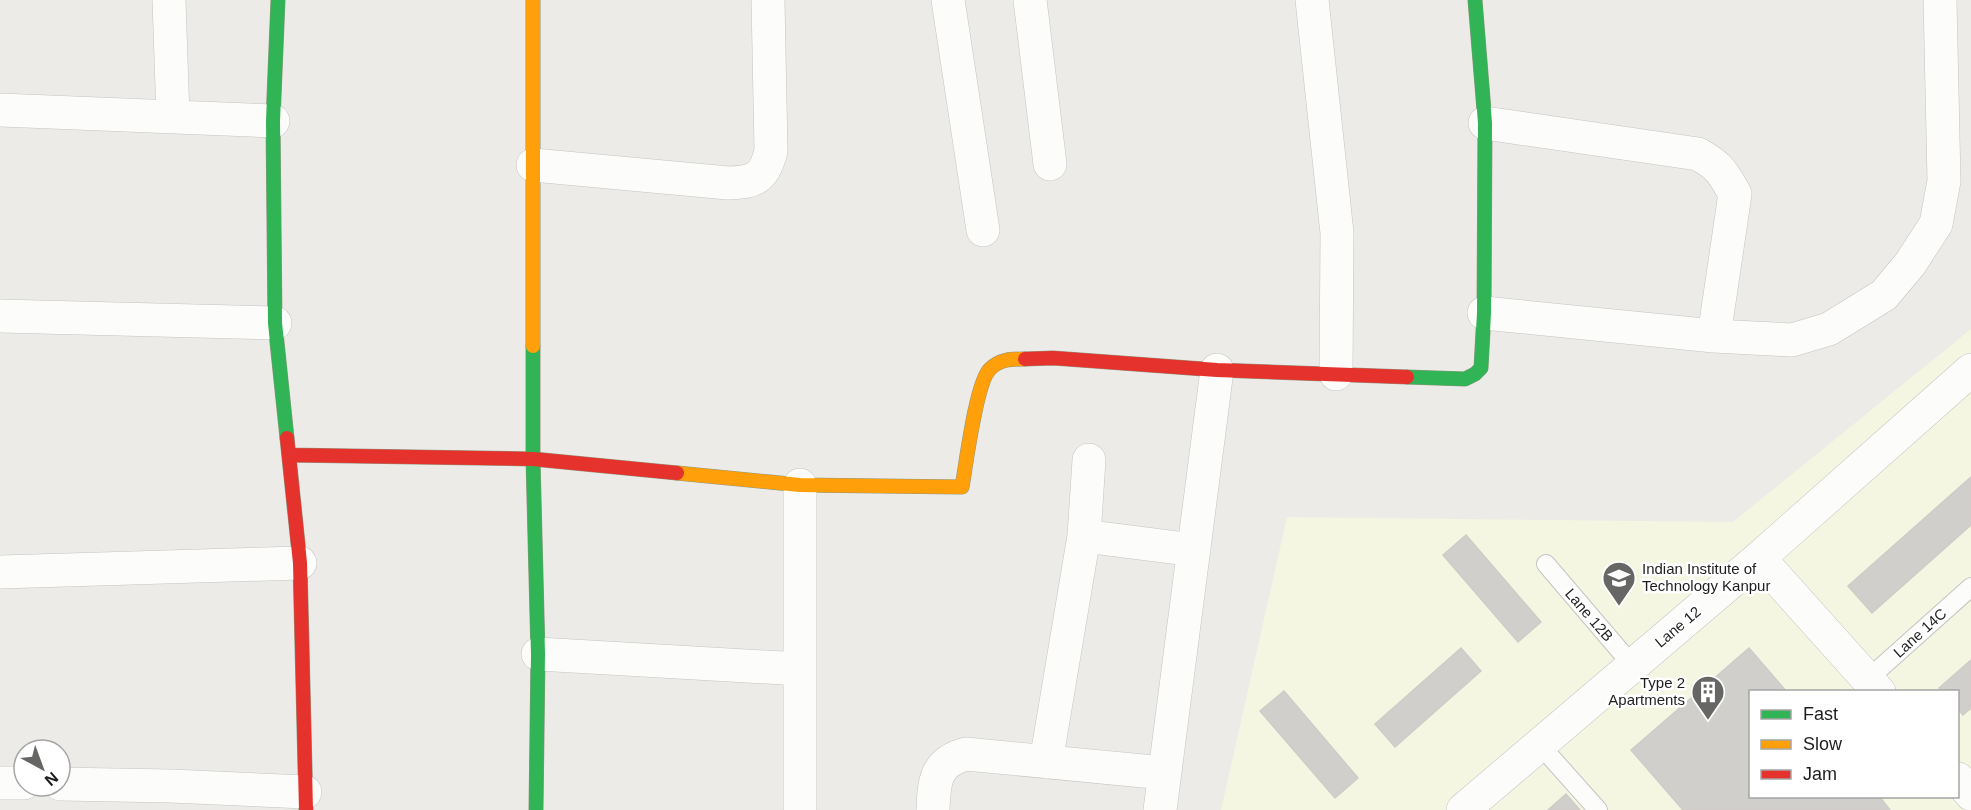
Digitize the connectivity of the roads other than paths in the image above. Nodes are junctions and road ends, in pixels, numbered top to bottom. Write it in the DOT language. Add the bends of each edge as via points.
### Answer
graph roads {
  1 [pos="169,0"];
  2 [pos="278,0"];
  3 [pos="532,0"];
  4 [pos="768,0"];
  5 [pos="948,0"];
  6 [pos="1030,0"];
  7 [pos="1312,0"];
  8 [pos="1475,0"];
  9 [pos="1940,0"];
  10 [pos="0,110"];
  11 [pos="173,117"];
  12 [pos="273,121"];
  13 [pos="1485,123"];
  14 [pos="1050,164"];
  15 [pos="533,165"];
  16 [pos="983,230"];
  17 [pos="1484,313"];
  18 [pos="0,316"];
  19 [pos="275,323"];
  20 [pos="1713,336"];
  21 [pos="1217,370"];
  22 [pos="1971,370"];
  23 [pos="1336,374"];
  24 [pos="289,454"];
  25 [pos="533,459"];
  26 [pos="1089,460"];
  27 [pos="800,485"];
  28 [pos="1084,536"];
  29 [pos="1194,550"];
  30 [pos="1759,558"];
  31 [pos="300,563"];
  32 [pos="1546,564"];
  33 [pos="0,572"];
  34 [pos="1971,587"];
  35 [pos="538,654"];
  36 [pos="1633,666"];
  37 [pos="800,669"];
  38 [pos="1874,685"];
  39 [pos="1540,745"];
  40 [pos="1046,762"];
  41 [pos="1164,773"];
  42 [pos="1959,780"];
  43 [pos="72,786"];
  44 [pos="1971,794"];
  45 [pos="171,798"];
  46 [pos="306,801"];
  47 [pos="800,808"];
  48 [pos="536,810"];
  49 [pos="933,810"];
  50 [pos="1160,810"];
  51 [pos="1463,810"];
  52 [pos="1598,810"];
  1 -- 11 [label="street"];
  2 -- 12 [label="street"];
  3 -- 15 [label="street"];
  4 -- 15 [label="street" via="771,151 768,166 758,176 746,182 728,183"];
  5 -- 16 [label="street"];
  6 -- 14 [label="street"];
  7 -- 23 [label="street" via="1337,233"];
  8 -- 13 [label="street"];
  9 -- 20 [label="street" via="1944,181 1936,224 1910,264 1884,295 1829,329 1792,340"];
  10 -- 11 [label="street"];
  11 -- 12 [label="street"];
  12 -- 19 [label="street"];
  13 -- 17 [label="street"];
  13 -- 20 [label="street" via="1698,154 1716,165 1736,194"];
  15 -- 25 [label="street"];
  17 -- 20 [label="street"];
  17 -- 23 [label="street" via="1480,368 1475,375 1465,379"];
  18 -- 19 [label="street"];
  19 -- 24 [label="street"];
  21 -- 23 [label="street"];
  21 -- 27 [label="street" via="1053,358 1005,359 988,370 979,393 962,487"];
  21 -- 29 [label="street"];
  22 -- 30 [label="street, Lane 12"];
  24 -- 25 [label="street"];
  24 -- 31 [label="street"];
  25 -- 27 [label="street"];
  25 -- 35 [label="street"];
  26 -- 28 [label="street"];
  27 -- 37 [label="street"];
  28 -- 29 [label="street"];
  28 -- 40 [label="street"];
  29 -- 41 [label="street"];
  30 -- 36 [label="street, Lane 12"];
  30 -- 38 [label="street"];
  31 -- 33 [label="street"];
  31 -- 46 [label="street"];
  32 -- 36 [label="lane, Lane 12B"];
  34 -- 38 [label="lane, Lane 14C"];
  35 -- 37 [label="street"];
  35 -- 48 [label="street"];
  36 -- 39 [label="street, Lane 12"];
  37 -- 47 [label="street"];
  39 -- 51 [label="street, Lane 12"];
  39 -- 52 [label="lane"];
  40 -- 41 [label="street"];
  40 -- 49 [label="street" via="966,754 952,758 937,777"];
  41 -- 50 [label="street"];
  42 -- 44 [label="street"];
  43 -- 45 [label="street"];
  45 -- 46 [label="street"];
}
